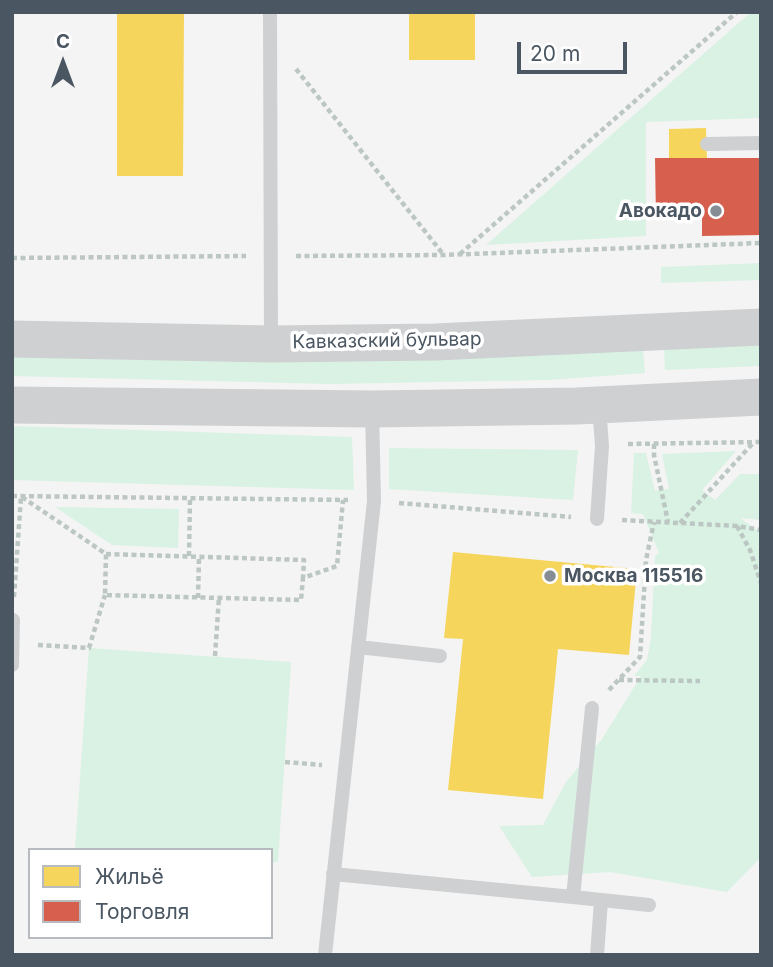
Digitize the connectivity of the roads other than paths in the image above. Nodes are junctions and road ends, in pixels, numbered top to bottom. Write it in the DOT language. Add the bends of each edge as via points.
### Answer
graph roads {
  1 [pos="270,12"];
  2 [pos="761,143"];
  3 [pos="707,144"];
  4 [pos="761,327"];
  5 [pos="12,339"];
  6 [pos="271,344"];
  7 [pos="761,397"];
  8 [pos="12,405"];
  9 [pos="598,405"];
  10 [pos="372,409"];
  11 [pos="597,519"];
  12 [pos="13,620"];
  13 [pos="358,648"];
  14 [pos="440,656"];
  15 [pos="12,665"];
  16 [pos="592,708"];
  17 [pos="333,874"];
  18 [pos="573,897"];
  19 [pos="601,901"];
  20 [pos="649,905"];
  21 [pos="325,955"];
  22 [pos="597,955"];
  1 -- 6 [label="lane"];
  2 -- 3 [label="lane"];
  4 -- 6 [label="street, Кавказский бульвар" via="435,342"];
  5 -- 6 [label="street, Кавказский бульвар"];
  7 -- 9 [label="street"];
  8 -- 10 [label="street"];
  9 -- 10 [label="street"];
  9 -- 11 [label="lane" via="602,446"];
  10 -- 13 [label="lane" via="374,501"];
  12 -- 15 [label="lane"];
  13 -- 14 [label="lane"];
  13 -- 17 [label="lane"];
  16 -- 18 [label="lane"];
  17 -- 18 [label="lane"];
  17 -- 21 [label="lane"];
  18 -- 19 [label="lane"];
  19 -- 20 [label="lane"];
  19 -- 22 [label="lane"];
}
